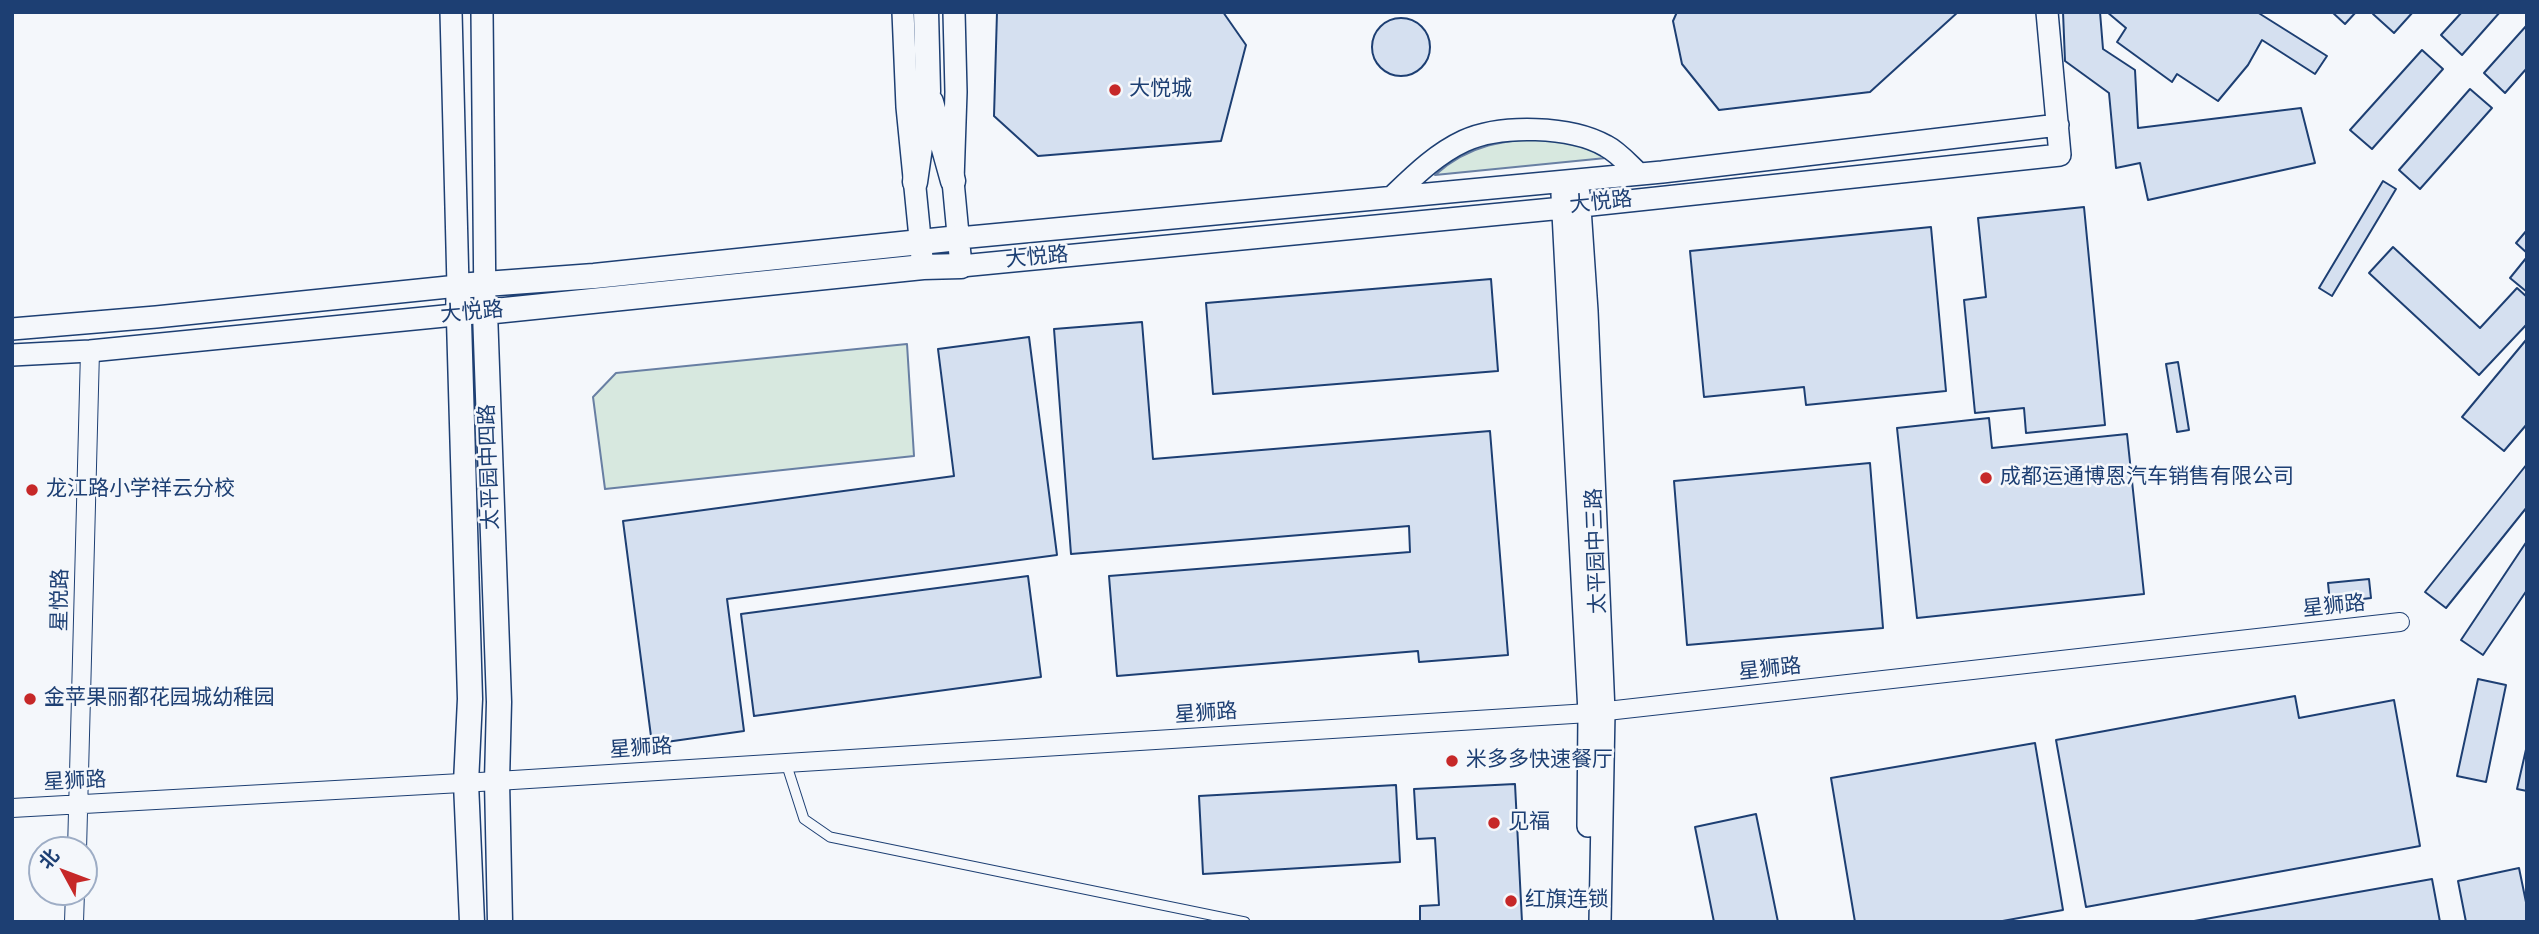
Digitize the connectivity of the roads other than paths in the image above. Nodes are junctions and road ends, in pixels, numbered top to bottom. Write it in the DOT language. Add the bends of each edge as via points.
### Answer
graph roads {
  1 [pos="451,12"];
  2 [pos="482,12"];
  3 [pos="903,12"];
  4 [pos="926,12"];
  5 [pos="954,12"];
  6 [pos="2048,12"];
  7 [pos="928,92"];
  8 [pos="2058,125"];
  9 [pos="1639,174"];
  10 [pos="953,181"];
  11 [pos="1569,181"];
  12 [pos="915,182"];
  13 [pos="1392,197"];
  14 [pos="1571,207"];
  15 [pos="959,238"];
  16 [pos="920,240"];
  17 [pos="961,265"];
  18 [pos="923,267"];
  19 [pos="485,283"];
  20 [pos="458,286"];
  21 [pos="485,312"];
  22 [pos="459,313"];
  23 [pos="12,329"];
  24 [pos="90,351"];
  25 [pos="12,355"];
  26 [pos="2400,622"];
  27 [pos="1597,713"];
  28 [pos="786,763"];
  29 [pos="496,781"];
  30 [pos="466,783"];
  31 [pos="79,804"];
  32 [pos="12,808"];
  33 [pos="78,836"];
  34 [pos="472,922"];
  35 [pos="500,922"];
  36 [pos="1245,922"];
  37 [pos="1585,922"];
  38 [pos="1600,922"];
  1 -- 20 [label="street"];
  2 -- 19 [label="street, 太平园中四路"];
  3 -- 12 [label="street"];
  4 -- 7 [label="main road"];
  5 -- 10 [label="street"];
  6 -- 8 [label="street"];
  7 -- 10 [label="main road"];
  7 -- 12 [label="main road"];
  8 -- 9 [label="street"];
  8 -- 14 [label="street, 大悦路" via="2060,155"];
  9 -- 11 [label="street"];
  9 -- 13 [label="street" via="1607,146 1567,131 1514,129 1465,140 1425,165"];
  10 -- 15 [label="street"];
  11 -- 13 [label="street"];
  11 -- 14 [label="street, 太平园中三路"];
  12 -- 16 [label="street"];
  13 -- 15 [label="street"];
  14 -- 17 [label="street, 大悦路"];
  14 -- 27 [label="street, 太平园中三路"];
  15 -- 16 [label="main road"];
  15 -- 17 [label="street"];
  16 -- 18 [label="street"];
  16 -- 19 [label="main road"];
  17 -- 18 [label="main road, 大悦路"];
  18 -- 21 [label="main road, 大悦路"];
  19 -- 20 [label="main road"];
  19 -- 21 [label="street, 太平园中四路"];
  20 -- 22 [label="main road"];
  20 -- 23 [label="street"];
  21 -- 22 [label="street, 大悦路"];
  21 -- 29 [label="main road, 太平园中四路" via="499,702"];
  22 -- 24 [label="street, 大悦路"];
  22 -- 30 [label="main road" via="470,699"];
  24 -- 25 [label="street, 大悦路"];
  24 -- 31 [label="street, 星悦路"];
  26 -- 27 [label="street, 星狮路"];
  27 -- 28 [label="street, 星狮路"];
  27 -- 37 [label="street, 太平园中三路"];
  27 -- 38 [label="street, 太平园中三路"];
  28 -- 29 [label="street, 星狮路"];
  28 -- 36 [label="lane" via="804,819 831,837"];
  29 -- 30 [label="street, 星狮路"];
  29 -- 35 [label="main road, 太平园中四路"];
  30 -- 31 [label="street, 星狮路"];
  30 -- 34 [label="main road"];
  31 -- 32 [label="street, 星狮路"];
  31 -- 33 [label="street, 星悦路"];
}
